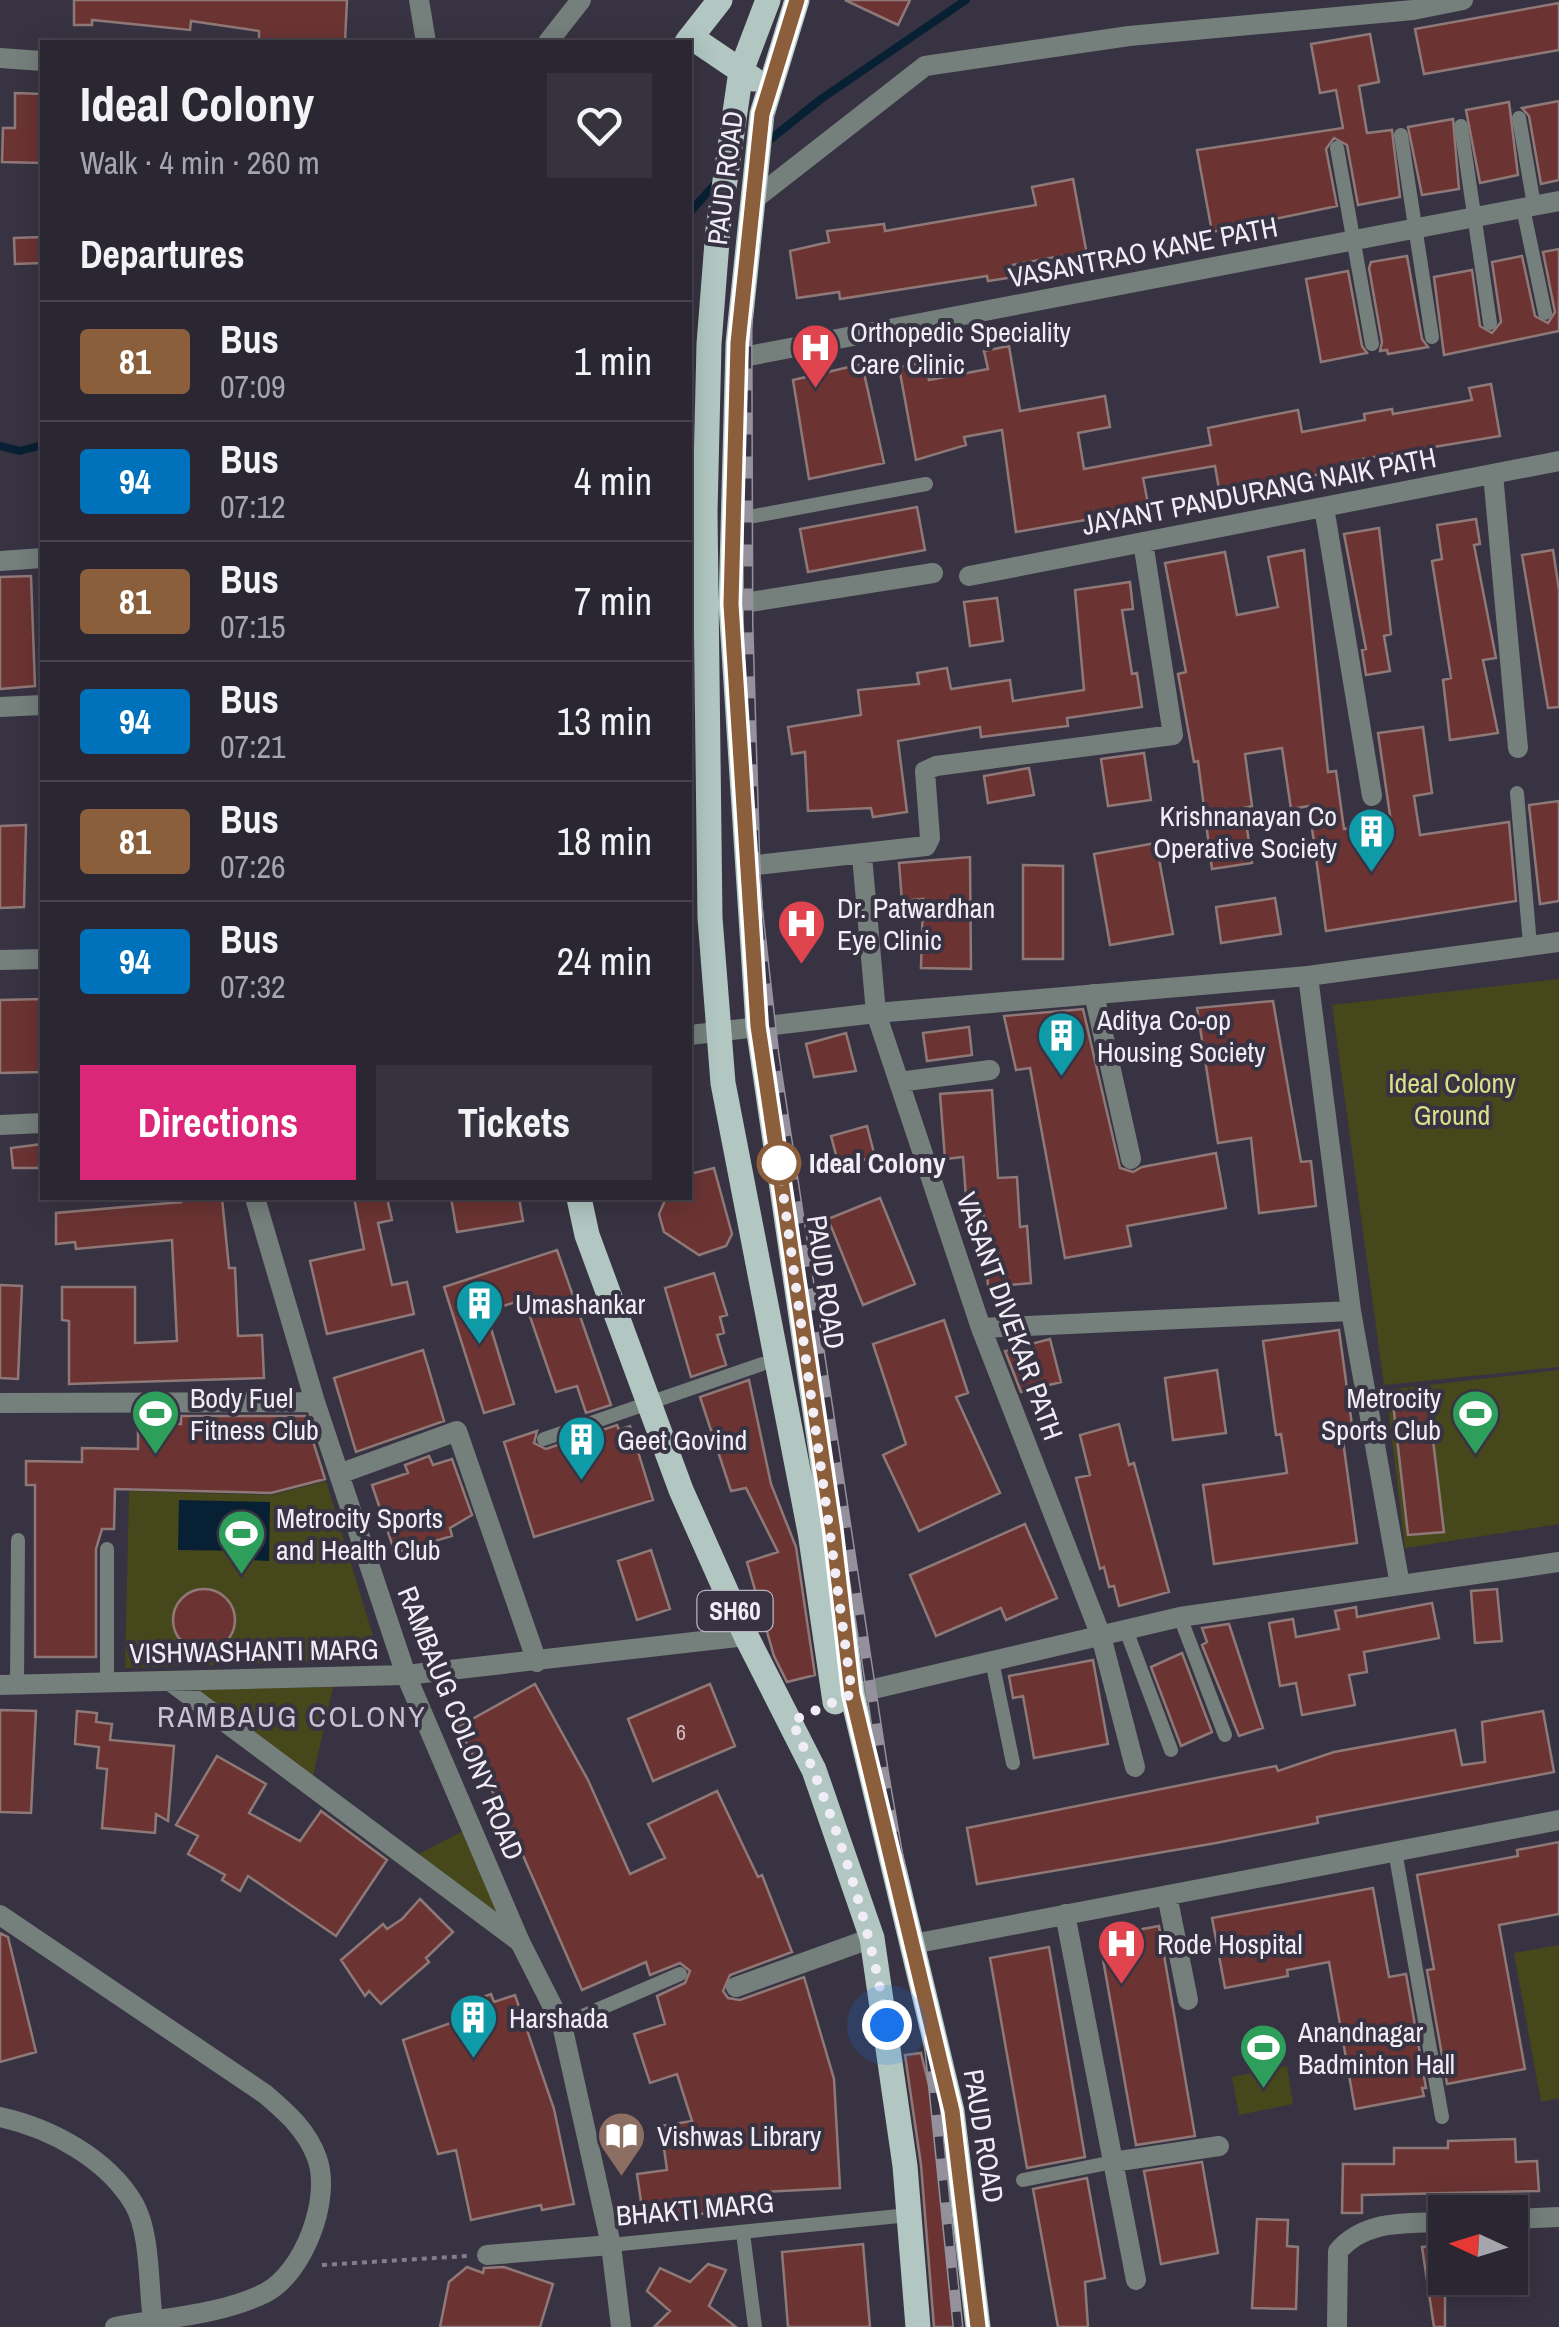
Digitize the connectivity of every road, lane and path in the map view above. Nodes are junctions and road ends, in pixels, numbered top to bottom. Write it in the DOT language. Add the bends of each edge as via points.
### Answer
graph roads {
  1 [pos="419,0"];
  2 [pos="581,0"];
  3 [pos="720,0"];
  4 [pos="768,0"];
  5 [pos="798,0"];
  6 [pos="1463,0"];
  7 [pos="426,40"];
  8 [pos="550,40"];
  9 [pos="689,40"];
  10 [pos="692,42"];
  11 [pos="0,58"];
  12 [pos="40,61"];
  13 [pos="740,71"];
  14 [pos="765,102"];
  15 [pos="1519,118"];
  16 [pos="1461,126"];
  17 [pos="1401,134"];
  18 [pos="1337,148"];
  19 [pos="753,190"];
  20 [pos="1559,200"];
  21 [pos="1529,206"];
  22 [pos="1472,217"];
  23 [pos="1413,228"];
  24 [pos="1353,240"];
  25 [pos="1545,313"];
  26 [pos="1490,323"];
  27 [pos="1432,337"];
  28 [pos="1372,344"];
  29 [pos="738,358"];
  30 [pos="1559,461"];
  31 [pos="1493,474"];
  32 [pos="926,484"];
  33 [pos="1324,507"];
  34 [pos="733,520"];
  35 [pos="1144,542"];
  36 [pos="40,558"];
  37 [pos="0,561"];
  38 [pos="933,573"];
  39 [pos="969,576"];
  40 [pos="731,604"];
  41 [pos="40,706"];
  42 [pos="0,707"];
  43 [pos="1518,748"];
  44 [pos="1517,793"];
  45 [pos="1372,796"];
  46 [pos="862,856"];
  47 [pos="748,866"];
  48 [pos="1559,942"];
  49 [pos="1530,946"];
  50 [pos="40,958"];
  51 [pos="0,960"];
  52 [pos="1308,976"];
  53 [pos="1094,994"];
  54 [pos="876,1013"];
  55 [pos="758,1026"];
  56 [pos="716,1032"];
  57 [pos="692,1035"];
  58 [pos="990,1070"];
  59 [pos="899,1082"];
  60 [pos="40,1124"];
  61 [pos="0,1125"];
  62 [pos="1130,1159"];
  63 [pos="257,1200"];
  64 [pos="579,1200"];
  65 [pos="1352,1311"];
  66 [pos="981,1328"];
  67 [pos="762,1364"];
  68 [pos="315,1402"];
  69 [pos="648,1402"];
  70 [pos="0,1403"];
  71 [pos="544,1438"];
  72 [pos="339,1474"];
  73 [pos="18,1540"];
  74 [pos="108,1549"];
  75 [pos="1559,1562"];
  76 [pos="1400,1585"];
  77 [pos="1180,1617"];
  78 [pos="1126,1630"];
  79 [pos="746,1636"];
  80 [pos="1101,1636"];
  81 [pos="992,1661"];
  82 [pos="537,1662"];
  83 [pos="406,1675"];
  84 [pos="170,1681"];
  85 [pos="108,1682"];
  86 [pos="9,1685"];
  87 [pos="843,1698"];
  88 [pos="792,1721"];
  89 [pos="1226,1735"];
  90 [pos="1171,1750"];
  91 [pos="1012,1763"];
  92 [pos="1136,1767"];
  93 [pos="1559,1820"];
  94 [pos="1395,1851"];
  95 [pos="1167,1894"];
  96 [pos="1065,1914"];
  97 [pos="0,1915"];
  98 [pos="872,1938"];
  99 [pos="520,1942"];
  100 [pos="913,1944"];
  101 [pos="680,1974"];
  102 [pos="736,1987"];
  103 [pos="1188,2000"];
  104 [pos="562,2025"];
  105 [pos="0,2117"];
  106 [pos="1442,2117"];
  107 [pos="1219,2146"];
  108 [pos="1113,2162"];
  109 [pos="1024,2180"];
  110 [pos="909,2215"];
  111 [pos="1559,2217"];
  112 [pos="1528,2218"];
  113 [pos="1428,2223"];
  114 [pos="743,2232"];
  115 [pos="611,2245"];
  116 [pos="487,2255"];
  117 [pos="298,2261"];
  118 [pos="1136,2280"];
  119 [pos="152,2320"];
  120 [pos="179,2320"];
  121 [pos="115,2327"];
  122 [pos="621,2327"];
  123 [pos="755,2327"];
  124 [pos="918,2327"];
  125 [pos="978,2327"];
  126 [pos="1337,2327"];
  1 -- 7 [label="street"];
  2 -- 8 [label="street"];
  3 -- 9 [label="main road"];
  4 -- 13 [label="main road"];
  5 -- 14 [label="main road, PAUD ROAD"];
  6 -- 19 [label="street" via="1129,36 926,66"];
  10 -- 13 [label="main road"];
  11 -- 12 [label="street"];
  13 -- 14 [label="main road"];
  13 -- 56 [label="main road" via="709,344 705,512"];
  14 -- 19 [label="main road, PAUD ROAD"];
  15 -- 21 [label="lane"];
  16 -- 22 [label="lane"];
  17 -- 23 [label="lane"];
  18 -- 24 [label="lane"];
  19 -- 29 [label="main road, PAUD ROAD"];
  20 -- 21 [label="street, VASANTRAO KANE PATH"];
  21 -- 22 [label="street, VASANTRAO KANE PATH"];
  21 -- 25 [label="lane"];
  22 -- 23 [label="street, VASANTRAO KANE PATH"];
  22 -- 26 [label="lane"];
  23 -- 24 [label="street, VASANTRAO KANE PATH"];
  23 -- 27 [label="lane"];
  24 -- 28 [label="lane"];
  24 -- 29 [label="street, VASANTRAO KANE PATH"];
  29 -- 34 [label="main road, PAUD ROAD"];
  30 -- 31 [label="street, JAYANT PANDURANG NAIK PATH"];
  31 -- 33 [label="street, JAYANT PANDURANG NAIK PATH"];
  31 -- 43 [label="street"];
  32 -- 34 [label="lane"];
  33 -- 35 [label="street, JAYANT PANDURANG NAIK PATH"];
  33 -- 45 [label="street"];
  34 -- 40 [label="main road, PAUD ROAD"];
  35 -- 39 [label="street, JAYANT PANDURANG NAIK PATH"];
  35 -- 46 [label="street" via="1173,735 936,766 926,771 924,783 926,846"];
  36 -- 37 [label="street"];
  38 -- 40 [label="street"];
  40 -- 47 [label="main road, PAUD ROAD"];
  41 -- 42 [label="street"];
  44 -- 49 [label="lane"];
  46 -- 47 [label="street"];
  46 -- 54 [label="street, VASANT DIVEKAR PATH"];
  47 -- 55 [label="main road, PAUD ROAD"];
  48 -- 49 [label="street"];
  49 -- 52 [label="street"];
  50 -- 51 [label="street"];
  52 -- 53 [label="street"];
  52 -- 65 [label="street"];
  53 -- 54 [label="street"];
  53 -- 62 [label="street"];
  54 -- 55 [label="street"];
  54 -- 59 [label="street, VASANT DIVEKAR PATH"];
  55 -- 56 [label="street"];
  55 -- 87 [label="main road, PAUD ROAD" via="833,1532"];
  56 -- 57 [label="street"];
  56 -- 87 [label="main road"];
  58 -- 59 [label="street"];
  59 -- 66 [label="street, VASANT DIVEKAR PATH"];
  60 -- 61 [label="street"];
  63 -- 68 [label="street, RAMBAUG COLONY ROAD"];
  64 -- 69 [label="main road, SH60"];
  65 -- 66 [label="street"];
  65 -- 76 [label="street"];
  66 -- 80 [label="street, VASANT DIVEKAR PATH"];
  67 -- 69 [label="lane"];
  68 -- 70 [label="street"];
  68 -- 72 [label="street, RAMBAUG COLONY ROAD"];
  69 -- 71 [label="lane"];
  69 -- 79 [label="main road, SH60"];
  72 -- 82 [label="street" via="457,1431"];
  72 -- 83 [label="street, RAMBAUG COLONY ROAD"];
  73 -- 86 [label="lane"];
  74 -- 85 [label="lane"];
  75 -- 76 [label="street"];
  76 -- 77 [label="street"];
  77 -- 78 [label="street"];
  77 -- 89 [label="lane"];
  78 -- 80 [label="street"];
  78 -- 90 [label="lane"];
  79 -- 82 [label="street, VISHWASHANTI MARG"];
  79 -- 88 [label="main road, SH60"];
  80 -- 81 [label="street"];
  80 -- 92 [label="street, VASANT DIVEKAR PATH"];
  81 -- 87 [label="street"];
  81 -- 91 [label="lane"];
  82 -- 83 [label="street, VISHWASHANTI MARG"];
  83 -- 84 [label="street, VISHWASHANTI MARG"];
  83 -- 99 [label="street, RAMBAUG COLONY ROAD"];
  84 -- 85 [label="street, VISHWASHANTI MARG"];
  84 -- 99 [label="street"];
  85 -- 86 [label="street, VISHWASHANTI MARG"];
  87 -- 88 [label="main road"];
  87 -- 100 [label="main road, PAUD ROAD"];
  88 -- 98 [label="main road, SH60"];
  93 -- 94 [label="street"];
  94 -- 95 [label="street"];
  94 -- 106 [label="lane"];
  95 -- 96 [label="street"];
  95 -- 103 [label="street"];
  96 -- 100 [label="street"];
  96 -- 108 [label="street"];
  97 -- 117 [label="street" via="265,2094 300,2125 319,2162 317,2211"];
  98 -- 102 [label="street"];
  98 -- 110 [label="main road, SH60"];
  99 -- 104 [label="street, RAMBAUG COLONY ROAD"];
  100 -- 125 [label="main road, PAUD ROAD" via="952,2111"];
  101 -- 104 [label="lane"];
  104 -- 115 [label="street, RAMBAUG COLONY ROAD"];
  105 -- 119 [label="street" via="34,2124 78,2148 135,2206"];
  107 -- 108 [label="street"];
  108 -- 109 [label="lane"];
  108 -- 118 [label="street"];
  110 -- 114 [label="lane, BHAKTI MARG"];
  110 -- 124 [label="main road, SH60"];
  111 -- 112 [label="street"];
  113 -- 126 [label="street" via="1352,2234 1338,2251"];
  114 -- 115 [label="lane, BHAKTI MARG"];
  114 -- 123 [label="lane"];
  115 -- 116 [label="street, BHAKTI MARG"];
  115 -- 122 [label="street, RAMBAUG COLONY ROAD"];
  116 -- 117 [label="path" via="308,2266"];
  117 -- 120 [label="street" via="268,2292"];
  119 -- 120 [label="street"];
  119 -- 121 [label="street"];
}
